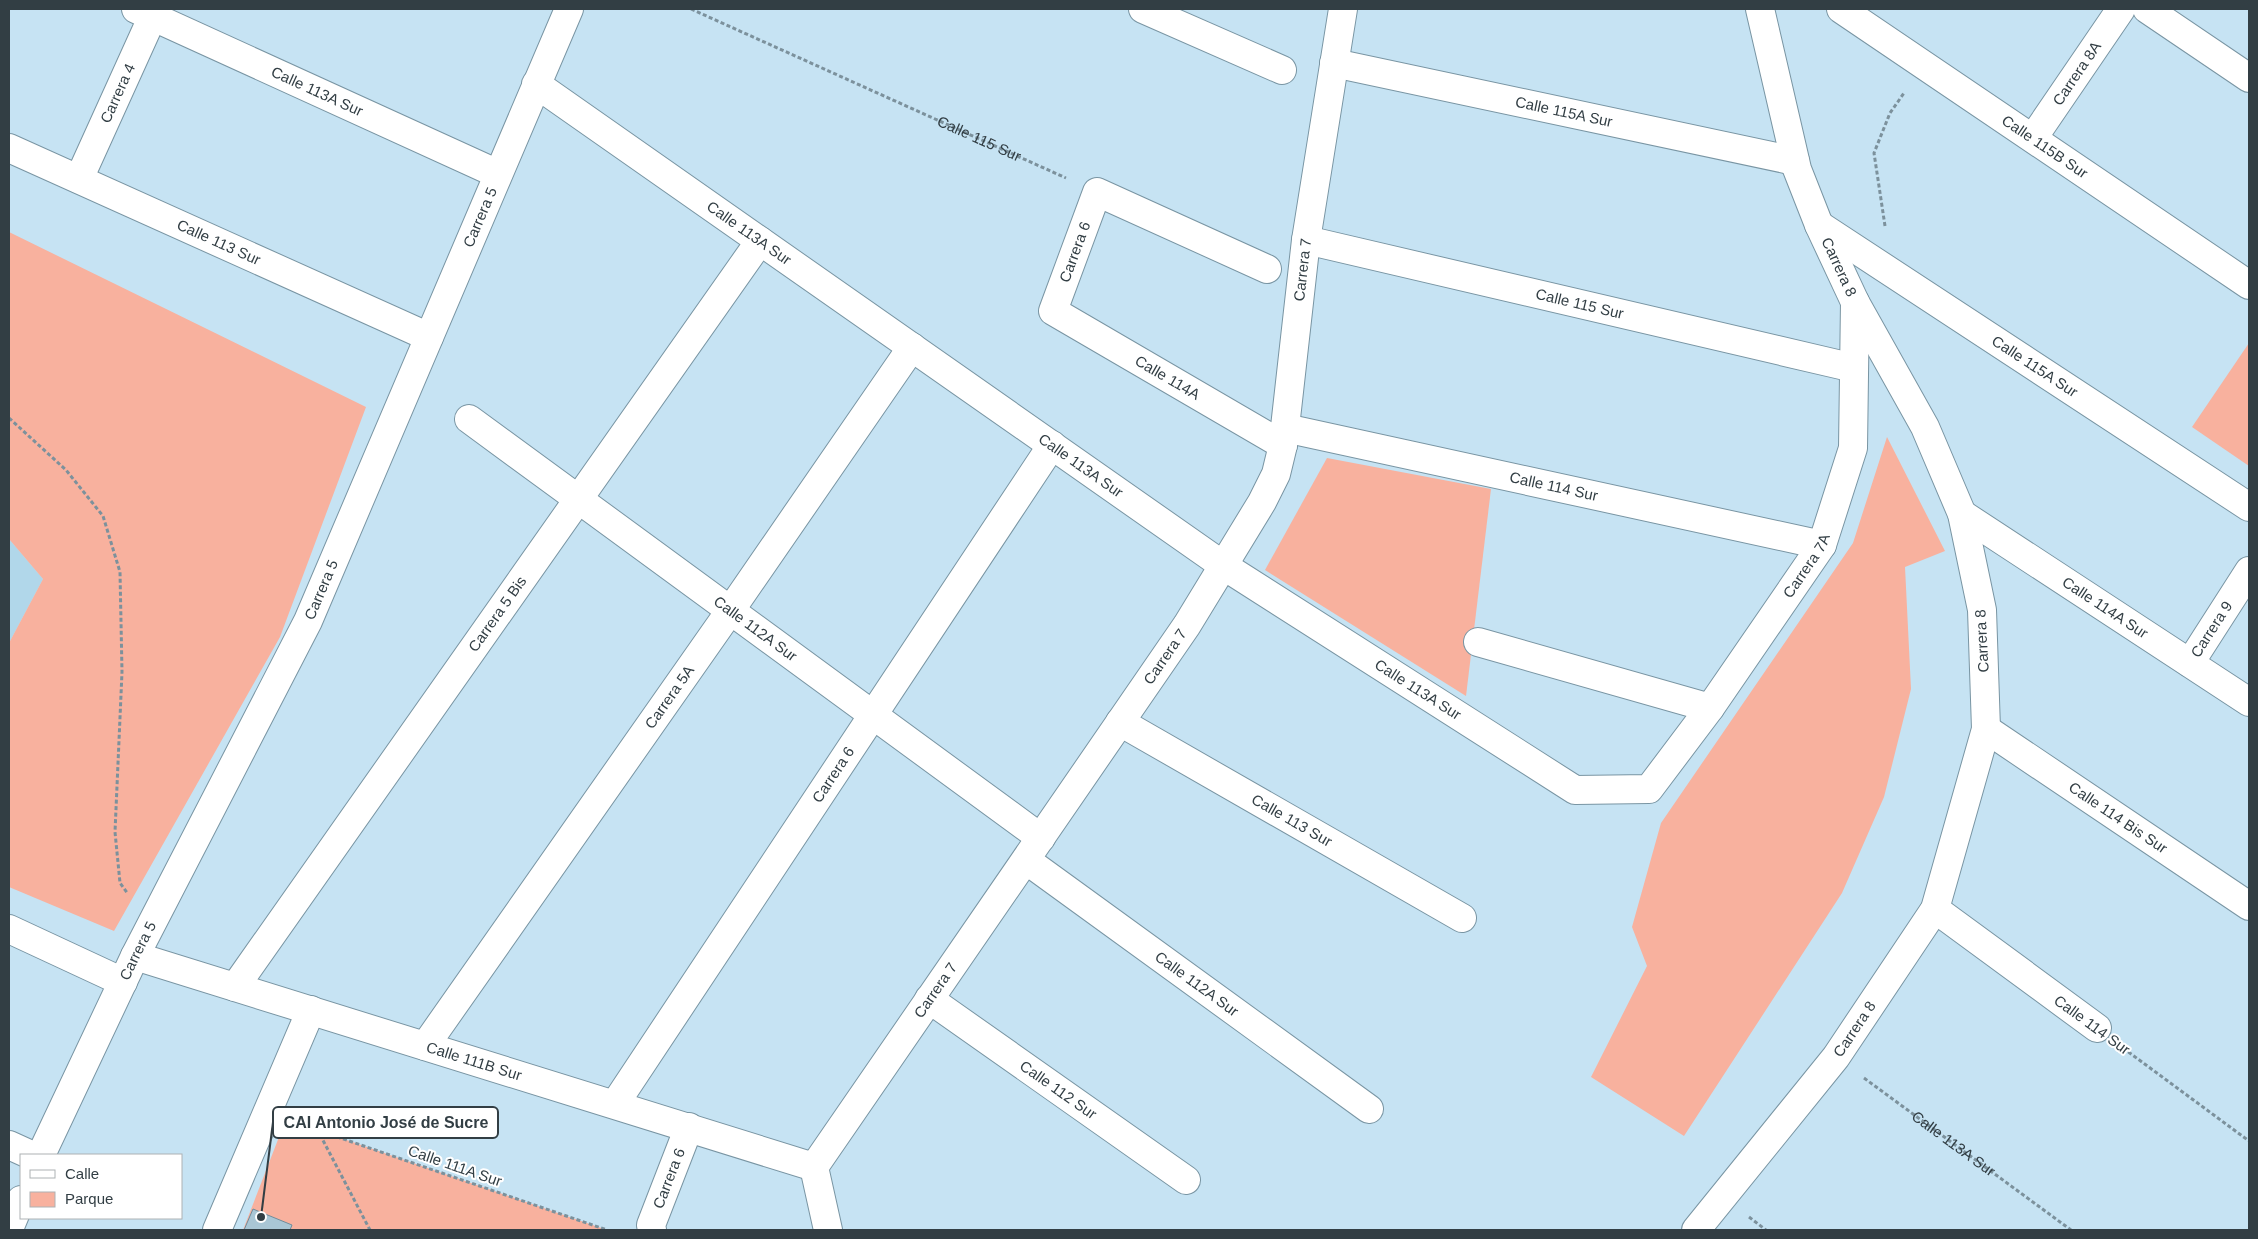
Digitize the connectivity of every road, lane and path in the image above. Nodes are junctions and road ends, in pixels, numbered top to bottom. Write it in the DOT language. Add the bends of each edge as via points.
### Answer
graph roads {
  1 [pos="568,9"];
  2 [pos="691,9"];
  3 [pos="1143,9"];
  4 [pos="1342,9"];
  5 [pos="1760,9"];
  6 [pos="1842,9"];
  7 [pos="2120,9"];
  8 [pos="2147,9"];
  9 [pos="148,11"];
  10 [pos="1334,63"];
  11 [pos="1924,64"];
  12 [pos="1282,70"];
  13 [pos="2249,78"];
  14 [pos="536,84"];
  15 [pos="2033,138"];
  16 [pos="9,148"];
  17 [pos="1794,161"];
  18 [pos="498,174"];
  19 [pos="79,179"];
  20 [pos="1097,192"];
  21 [pos="1819,225"];
  22 [pos="1306,240"];
  23 [pos="760,241"];
  24 [pos="1879,264"];
  25 [pos="1267,269"];
  26 [pos="2249,285"];
  27 [pos="1855,302"];
  28 [pos="1053,311"];
  29 [pos="429,337"];
  30 [pos="912,347"];
  31 [pos="1854,368"];
  32 [pos="9,418"];
  33 [pos="468,419"];
  34 [pos="1284,437"];
  35 [pos="1052,445"];
  36 [pos="580,500"];
  37 [pos="2249,507"];
  38 [pos="1962,514"];
  39 [pos="1822,544"];
  40 [pos="1224,566"];
  41 [pos="2249,571"];
  42 [pos="730,611"];
  43 [pos="1478,642"];
  44 [pos="2190,663"];
  45 [pos="2249,702"];
  46 [pos="1710,708"];
  47 [pos="874,716"];
  48 [pos="1120,722"];
  49 [pos="1986,729"];
  50 [pos="1648,790"];
  51 [pos="1041,838"];
  52 [pos="1026,860"];
  53 [pos="2249,906"];
  54 [pos="1935,909"];
  55 [pos="1462,918"];
  56 [pos="152,924"];
  57 [pos="9,929"];
  58 [pos="135,956"];
  59 [pos="123,982"];
  60 [pos="235,987"];
  61 [pos="929,999"];
  62 [pos="311,1010"];
  63 [pos="2097,1028"];
  64 [pos="425,1046"];
  65 [pos="1836,1057"];
  66 [pos="615,1104"];
  67 [pos="1369,1109"];
  68 [pos="268,1112"];
  69 [pos="689,1127"];
  70 [pos="317,1129"];
  71 [pos="2249,1141"];
  72 [pos="9,1145"];
  73 [pos="29,1154"];
  74 [pos="41,1154"];
  75 [pos="814,1166"];
  76 [pos="1186,1180"];
  77 [pos="20,1202"];
  78 [pos="9,1229"];
  79 [pos="217,1230"];
  80 [pos="370,1230"];
  81 [pos="607,1230"];
  82 [pos="652,1230"];
  83 [pos="828,1230"];
  84 [pos="1696,1230"];
  85 [pos="2071,1230"];
  1 -- 14 [label="street, Carrera 5"];
  2 -- 20 [label="path, Calle 115 Sur"];
  3 -- 12 [label="street"];
  4 -- 10 [label="street, Carrera 7"];
  5 -- 17 [label="street, Carrera 8"];
  6 -- 11 [label="street, Calle 115B Sur"];
  7 -- 15 [label="street, Carrera 8A"];
  8 -- 13 [label="street"];
  9 -- 18 [label="street, Calle 113A Sur"];
  9 -- 19 [label="street, Carrera 4"];
  10 -- 17 [label="street, Calle 115A Sur"];
  10 -- 22 [label="street, Carrera 7"];
  11 -- 15 [label="street, Calle 115B Sur"];
  11 -- 24 [label="path" via="1890,113 1874,152 1885,232"];
  14 -- 18 [label="street, Carrera 5"];
  14 -- 23 [label="street, Calle 113A Sur"];
  15 -- 26 [label="street, Calle 115B Sur"];
  16 -- 19 [label="street, Calle 113 Sur"];
  17 -- 21 [label="street, Carrera 8"];
  18 -- 29 [label="street, Carrera 5"];
  19 -- 29 [label="street, Calle 113 Sur"];
  20 -- 25 [label="street"];
  20 -- 28 [label="street, Carrera 6"];
  21 -- 24 [label="street, Calle 115A Sur"];
  21 -- 27 [label="street, Carrera 8"];
  22 -- 31 [label="street, Calle 115 Sur"];
  22 -- 34 [label="street, Carrera 7"];
  23 -- 30 [label="street, Calle 113A Sur"];
  23 -- 36 [label="street, Carrera 5 Bis"];
  24 -- 37 [label="street, Calle 115A Sur"];
  27 -- 31 [label="street, Carrera 7A"];
  27 -- 38 [label="street, Carrera 8" via="1925,427"];
  28 -- 34 [label="street, Calle 114A"];
  29 -- 56 [label="street, Carrera 5" via="308,622"];
  30 -- 35 [label="street, Calle 113A Sur"];
  30 -- 42 [label="street, Carrera 5A"];
  31 -- 39 [label="street, Carrera 7A" via="1853,448"];
  32 -- 56 [label="path" via="66,470 103,516 120,572 122,672 115,832 118,866 120,883"];
  33 -- 36 [label="street, Calle 112A Sur"];
  34 -- 39 [label="street, Calle 114 Sur"];
  34 -- 40 [label="street, Carrera 7" via="1276,474"];
  35 -- 40 [label="street, Calle 113A Sur"];
  35 -- 47 [label="street, Carrera 6"];
  36 -- 42 [label="street, Calle 112A Sur"];
  36 -- 60 [label="street, Carrera 5 Bis"];
  38 -- 44 [label="street, Calle 114A Sur"];
  38 -- 49 [label="street, Carrera 8" via="1982,610"];
  39 -- 46 [label="street, Carrera 7A"];
  40 -- 48 [label="street, Carrera 7"];
  40 -- 50 [label="street, Calle 113A Sur" via="1575,790"];
  41 -- 44 [label="street, Carrera 9"];
  42 -- 47 [label="street, Calle 112A Sur"];
  42 -- 64 [label="street, Carrera 5A"];
  43 -- 46 [label="street"];
  44 -- 45 [label="street, Calle 114A Sur"];
  46 -- 50 [label="street, Carrera 7A"];
  47 -- 51 [label="street, Calle 112A Sur"];
  47 -- 66 [label="street, Carrera 6"];
  48 -- 51 [label="street, Carrera 7"];
  48 -- 55 [label="street, Calle 113 Sur"];
  49 -- 53 [label="street, Calle 114 Bis Sur"];
  49 -- 54 [label="street, Carrera 8"];
  51 -- 52 [label="street, Carrera 7"];
  52 -- 61 [label="street, Carrera 7"];
  52 -- 67 [label="street, Calle 112A Sur"];
  54 -- 63 [label="street, Calle 114 Sur"];
  54 -- 65 [label="street, Carrera 8"];
  56 -- 58 [label="street, Carrera 5"];
  57 -- 59 [label="street"];
  58 -- 59 [label="street, Carrera 5"];
  58 -- 60 [label="street, Calle 111B Sur"];
  59 -- 74 [label="street, Carrera 5"];
  60 -- 62 [label="street, Calle 111B Sur"];
  61 -- 75 [label="street, Carrera 7"];
  61 -- 76 [label="street, Calle 112 Sur"];
  62 -- 64 [label="street, Calle 111B Sur"];
  62 -- 68 [label="street"];
  63 -- 71 [label="path, Calle 114 Sur"];
  64 -- 66 [label="street, Calle 111B Sur"];
  65 -- 84 [label="street, Carrera 8"];
  65 -- 85 [label="path, Calle 113A Sur"];
  66 -- 69 [label="street, Calle 111B Sur"];
  68 -- 70 [label="path, Calle 111A Sur"];
  68 -- 79 [label="street"];
  69 -- 75 [label="street, Calle 111B Sur"];
  69 -- 82 [label="street, Carrera 6" via="651,1225"];
  70 -- 80 [label="path"];
  70 -- 81 [label="path, Calle 111A Sur"];
  72 -- 73 [label="street"];
  75 -- 83 [label="street"];
  77 -- 78 [label="street"];
}
